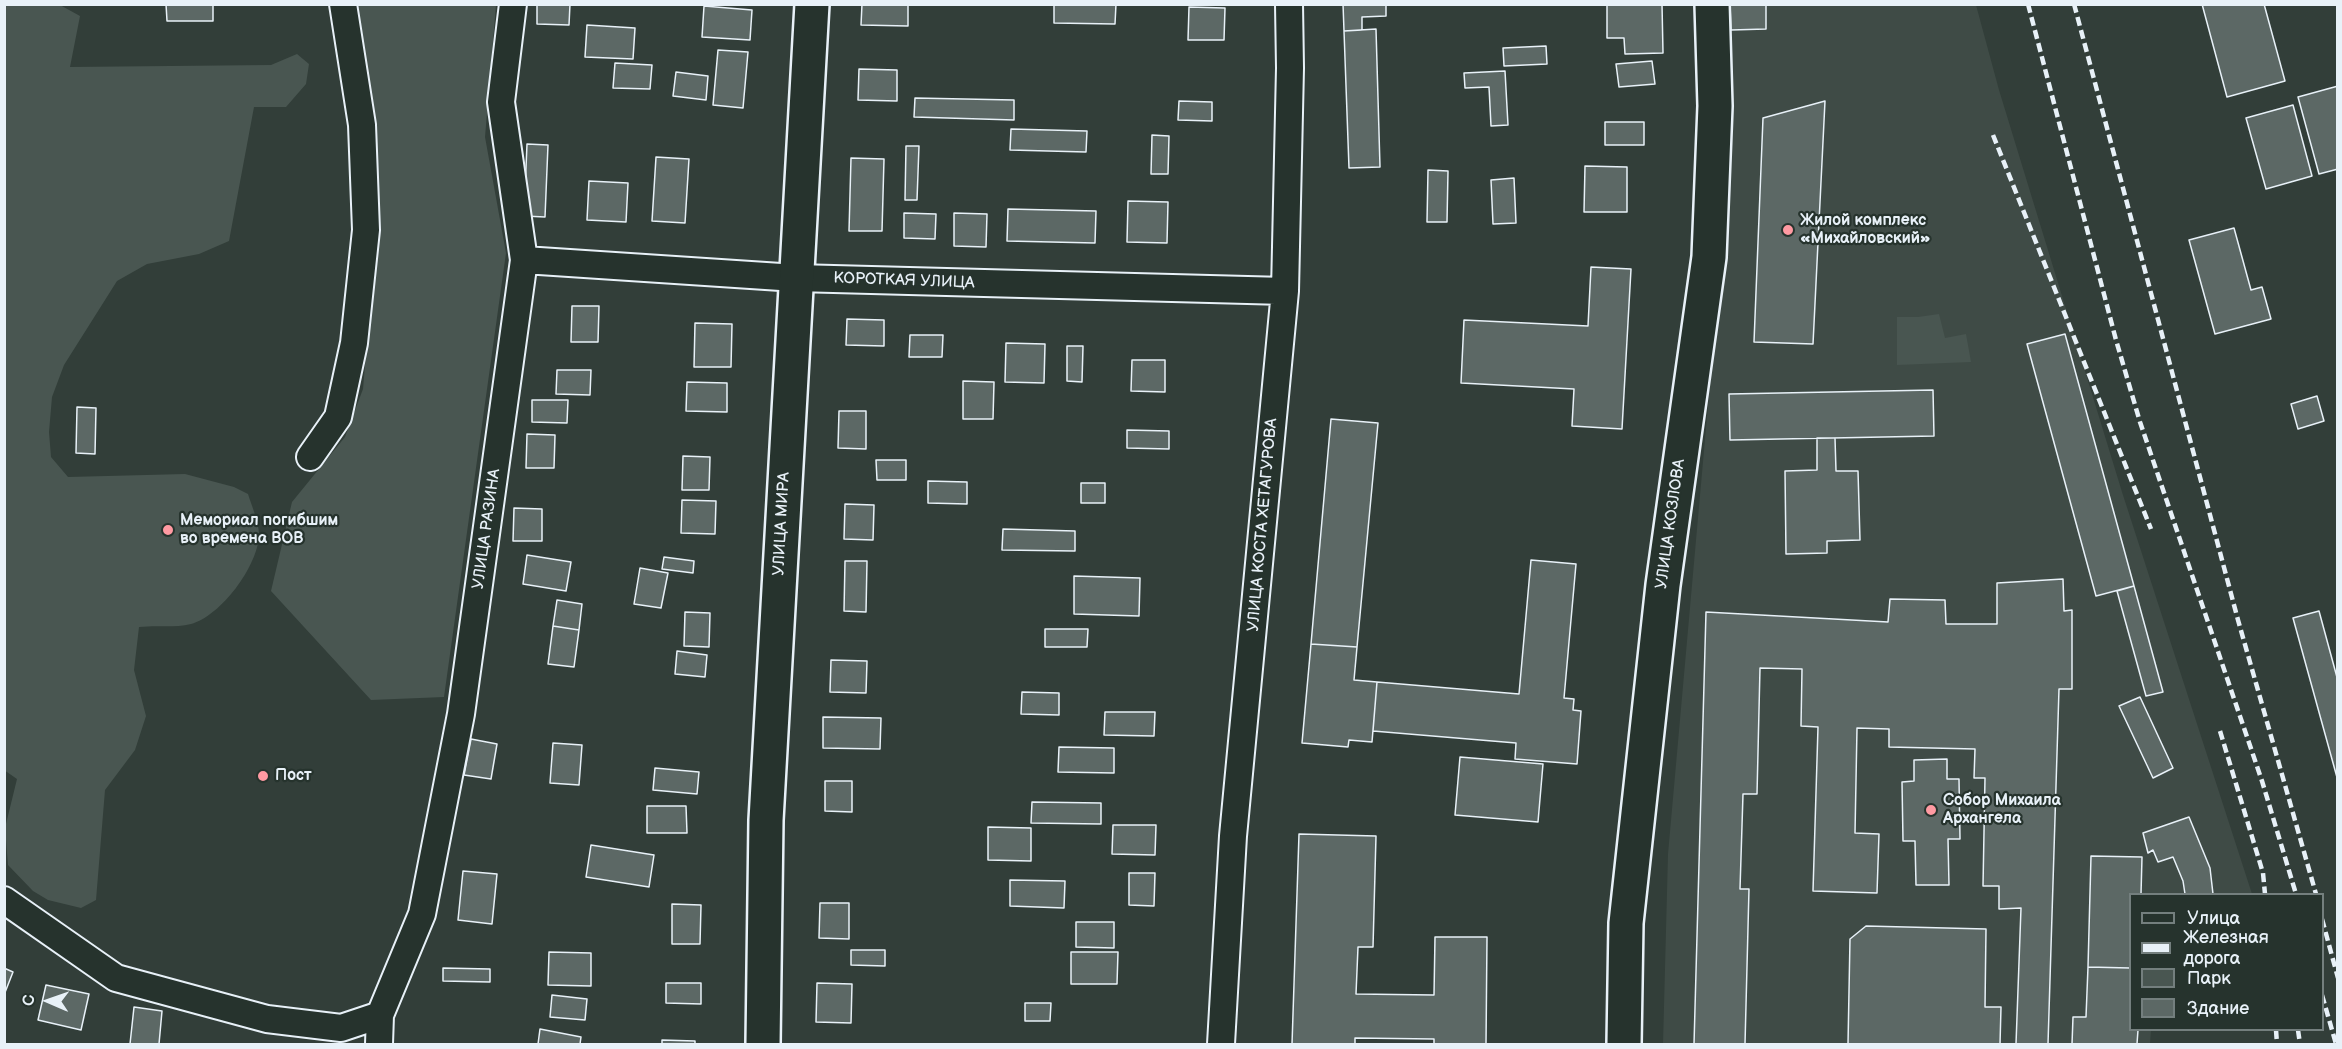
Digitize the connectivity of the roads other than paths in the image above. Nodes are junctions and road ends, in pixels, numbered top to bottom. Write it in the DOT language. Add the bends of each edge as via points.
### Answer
graph roads {
  1 [pos="343,4"];
  2 [pos="513,4"];
  3 [pos="812,4"];
  4 [pos="1289,4"];
  5 [pos="1712,4"];
  6 [pos="524,260"];
  7 [pos="796,278"];
  8 [pos="1285,291"];
  9 [pos="310,457"];
  10 [pos="4,900"];
  11 [pos="380,1015"];
  12 [pos="379,1044"];
  13 [pos="763,1044"];
  14 [pos="1221,1044"];
  15 [pos="1624,1044"];
  1 -- 9 [label="street" via="362,125 366,230 354,343 338,417"];
  2 -- 6 [label="street, УЛИЦА РАЗИНА" via="501,102"];
  3 -- 7 [label="main road, УЛИЦА МИРА"];
  4 -- 8 [label="street, УЛИЦА КОСТА ХЕТАГУРОВА"];
  5 -- 15 [label="main road, УЛИЦА КОЗЛОВА" via="1715,106 1709,257 1663,585 1626,923"];
  6 -- 7 [label="street, КОРОТКАЯ УЛИЦА"];
  6 -- 11 [label="street, УЛИЦА РАЗИНА" via="459,725 422,914"];
  7 -- 8 [label="street, КОРОТКАЯ УЛИЦА"];
  7 -- 13 [label="main road, УЛИЦА МИРА" via="766,820"];
  8 -- 14 [label="street, УЛИЦА КОСТА ХЕТАГУРОВА" via="1233,836"];
  10 -- 11 [label="street" via="116,978 267,1019 340,1028"];
  11 -- 12 [label="street, УЛИЦА РАЗИНА"];
}
